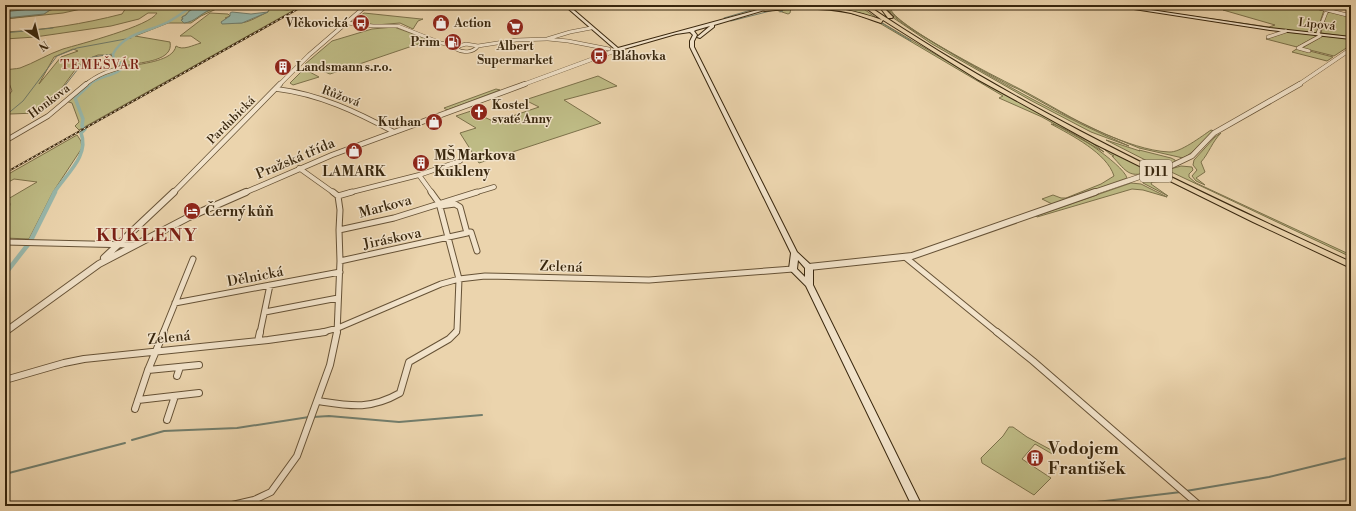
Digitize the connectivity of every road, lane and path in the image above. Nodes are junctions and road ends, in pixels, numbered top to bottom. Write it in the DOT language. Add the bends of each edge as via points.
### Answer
graph roads {
  1 [pos="368,5"];
  2 [pos="566,5"];
  3 [pos="780,5"];
  4 [pos="785,5"];
  5 [pos="823,5"];
  6 [pos="848,5"];
  7 [pos="860,5"];
  8 [pos="864,5"];
  9 [pos="868,5"];
  10 [pos="872,5"];
  11 [pos="883,5"];
  12 [pos="1110,5"];
  13 [pos="1307,5"];
  14 [pos="765,10"];
  15 [pos="1327,10"];
  16 [pos="1351,16"];
  17 [pos="890,17"];
  18 [pos="725,20"];
  19 [pos="347,23"];
  20 [pos="591,28"];
  21 [pos="894,29"];
  22 [pos="694,30"];
  23 [pos="1286,31"];
  24 [pos="700,33"];
  25 [pos="673,34"];
  26 [pos="1320,34"];
  27 [pos="1268,37"];
  28 [pos="1351,38"];
  29 [pos="547,39"];
  30 [pos="638,44"];
  31 [pos="458,46"];
  32 [pos="478,46"];
  33 [pos="930,46"];
  34 [pos="610,47"];
  35 [pos="1351,49"];
  36 [pos="617,50"];
  37 [pos="1309,51"];
  38 [pos="698,57"];
  39 [pos="125,66"];
  40 [pos="277,88"];
  41 [pos="394,132"];
  42 [pos="5,141"];
  43 [pos="460,161"];
  44 [pos="299,168"];
  45 [pos="419,175"];
  46 [pos="494,188"];
  47 [pos="338,196"];
  48 [pos="439,205"];
  49 [pos="339,231"];
  50 [pos="467,232"];
  51 [pos="448,238"];
  52 [pos="5,242"];
  53 [pos="119,245"];
  54 [pos="133,246"];
  55 [pos="477,251"];
  56 [pos="794,253"];
  57 [pos="905,257"];
  58 [pos="193,259"];
  59 [pos="1351,260"];
  60 [pos="340,261"];
  61 [pos="99,264"];
  62 [pos="1351,265"];
  63 [pos="807,267"];
  64 [pos="794,269"];
  65 [pos="340,272"];
  66 [pos="459,279"];
  67 [pos="270,286"];
  68 [pos="810,286"];
  69 [pos="338,298"];
  70 [pos="175,303"];
  71 [pos="265,312"];
  72 [pos="338,328"];
  73 [pos="5,332"];
  74 [pos="258,341"];
  75 [pos="156,352"];
  76 [pos="199,365"];
  77 [pos="180,367"];
  78 [pos="148,370"];
  79 [pos="177,376"];
  80 [pos="5,380"];
  81 [pos="199,393"];
  82 [pos="175,396"];
  83 [pos="138,400"];
  84 [pos="318,401"];
  85 [pos="135,409"];
  86 [pos="167,420"];
  87 [pos="228,506"];
  88 [pos="917,506"];
  89 [pos="1200,506"];
  1 -- 19 [label="street, Pardubická"];
  2 -- 20 [label="main road"];
  3 -- 18 [label="main road"];
  4 -- 14 [label="main road"];
  5 -- 6 [label="highway"];
  7 -- 21 [label="highway"];
  8 -- 33 [label="highway, D11"];
  9 -- 33 [label="highway, D11"];
  10 -- 17 [label="highway"];
  11 -- 17 [label="highway"];
  12 -- 23 [label="main road, Lipová"];
  13 -- 15 [label="street"];
  14 -- 18 [label="main road"];
  14 -- 21 [label="highway" via="798,6 834,9 871,18"];
  15 -- 16 [label="street"];
  15 -- 26 [label="street" via="1318,33"];
  17 -- 33 [label="highway"];
  18 -- 22 [label="main road"];
  18 -- 24 [label="main road"];
  18 -- 25 [label="main road"];
  19 -- 31 [label="street" via="398,26 441,43"];
  19 -- 40 [label="street, Pardubická" via="309,55"];
  20 -- 29 [label="street"];
  20 -- 34 [label="main road"];
  21 -- 33 [label="highway"];
  22 -- 24 [label="main road"];
  22 -- 25 [label="main road"];
  22 -- 38 [label="main road" via="692,47"];
  23 -- 26 [label="main road, Lipová"];
  23 -- 27 [label="street"];
  24 -- 38 [label="main road" via="696,45"];
  25 -- 30 [label="main road"];
  26 -- 28 [label="main road, Lipová"];
  26 -- 37 [label="street" via="1298,48"];
  29 -- 32 [label="street" via="509,40"];
  29 -- 34 [label="street"];
  30 -- 34 [label="main road"];
  30 -- 36 [label="main road"];
  31 -- 32 [label="street"];
  31 -- 32 [label="street" via="457,50 464,52"];
  33 -- 59 [label="highway, D11" via="1095,136"];
  33 -- 62 [label="highway, D11" via="1017,99 1141,164"];
  34 -- 36 [label="main road"];
  35 -- 57 [label="street, bridge" via="1289,91 1217,131 1192,156 1169,167"];
  36 -- 41 [label="street, Pražská třída"];
  38 -- 56 [label="main road"];
  39 -- 42 [label="street, Honkova" via="109,70 92,79 48,116"];
  40 -- 41 [label="street, Růžová" via="319,98 361,114"];
  40 -- 53 [label="street, Pardubická"];
  41 -- 44 [label="street, Pražská třída"];
  43 -- 45 [label="street, Markova"];
  44 -- 47 [label="street"];
  44 -- 54 [label="street, Pražská třída" via="189,217"];
  45 -- 47 [label="street, Markova"];
  45 -- 48 [label="street, Markova"];
  46 -- 48 [label="street, Markova"];
  47 -- 49 [label="street"];
  48 -- 49 [label="street, Markova"];
  48 -- 50 [label="street, Markova" via="455,204 460,207"];
  48 -- 51 [label="street, Markova"];
  49 -- 60 [label="street"];
  50 -- 51 [label="street"];
  50 -- 55 [label="street, Markova" via="470,232"];
  51 -- 60 [label="street, Jiráskova"];
  51 -- 66 [label="street, Markova"];
  52 -- 53 [label="street"];
  53 -- 54 [label="street"];
  53 -- 61 [label="street, Pardubická"];
  54 -- 61 [label="street, Pražská třída"];
  56 -- 63 [label="main road"];
  56 -- 64 [label="main road"];
  57 -- 63 [label="street"];
  57 -- 89 [label="street" via="1027,357"];
  58 -- 70 [label="street"];
  60 -- 65 [label="street"];
  61 -- 73 [label="street, Pražská třída"];
  63 -- 64 [label="main road" via="804,273"];
  63 -- 68 [label="main road"];
  64 -- 66 [label="street, Zelená" via="649,280 485,276"];
  64 -- 68 [label="main road"];
  65 -- 67 [label="street, Dělnická"];
  65 -- 69 [label="street"];
  66 -- 72 [label="street, Zelená" via="427,289"];
  66 -- 84 [label="street, Markova" via="457,330 449,339 409,362 400,393 386,401 354,407"];
  67 -- 70 [label="street, Dělnická"];
  67 -- 71 [label="street"];
  68 -- 88 [label="main road"];
  69 -- 71 [label="street"];
  69 -- 72 [label="street"];
  70 -- 75 [label="street"];
  71 -- 74 [label="street"];
  72 -- 74 [label="street, Zelená"];
  72 -- 84 [label="street" via="330,365"];
  74 -- 75 [label="street, Zelená"];
  75 -- 78 [label="street"];
  75 -- 80 [label="street, Zelená" via="64,363"];
  76 -- 77 [label="street"];
  77 -- 78 [label="street"];
  77 -- 79 [label="street"];
  78 -- 83 [label="street"];
  81 -- 82 [label="street"];
  82 -- 83 [label="street"];
  82 -- 86 [label="street"];
  83 -- 85 [label="street"];
  84 -- 87 [label="street" via="297,456 271,492 254,500"];
}
